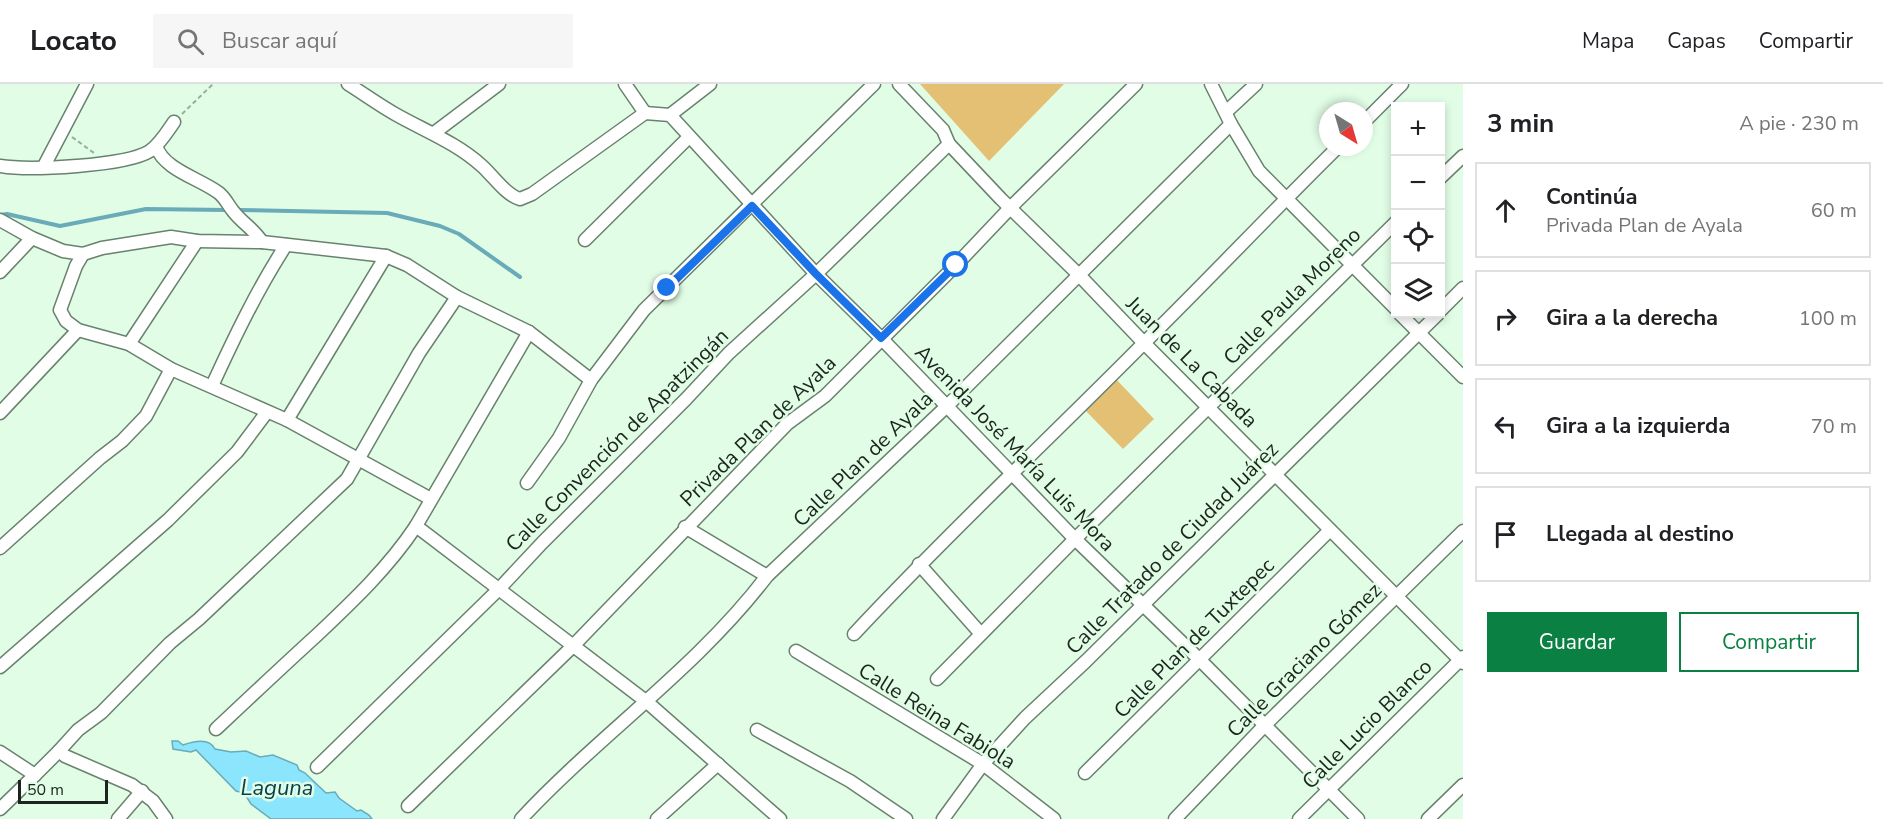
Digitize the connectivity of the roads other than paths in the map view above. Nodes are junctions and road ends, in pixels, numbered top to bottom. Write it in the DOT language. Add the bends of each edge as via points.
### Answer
graph roads {
  1 [pos="87,84"];
  2 [pos="348,84"];
  3 [pos="499,84"];
  4 [pos="625,84"];
  5 [pos="710,84"];
  6 [pos="874,84"];
  7 [pos="899,84"];
  8 [pos="1136,84"];
  9 [pos="1211,84"];
  10 [pos="1256,84"];
  11 [pos="1402,84"];
  12 [pos="645,113"];
  13 [pos="1373,113"];
  14 [pos="670,115"];
  15 [pos="1228,118"];
  16 [pos="174,123"];
  17 [pos="434,133"];
  18 [pos="689,137"];
  19 [pos="949,144"];
  20 [pos="156,146"];
  21 [pos="1329,156"];
  22 [pos="1463,156"];
  23 [pos="0,166"];
  24 [pos="44,166"];
  25 [pos="1445,173"];
  26 [pos="1286,198"];
  27 [pos="752,206"];
  28 [pos="1011,207"];
  29 [pos="0,220"];
  30 [pos="1391,226"];
  31 [pos="32,238"];
  32 [pos="585,240"];
  33 [pos="197,241"];
  34 [pos="261,242"];
  35 [pos="286,245"];
  36 [pos="83,254"];
  37 [pos="386,256"];
  38 [pos="1352,265"];
  39 [pos="0,272"];
  40 [pos="816,274"];
  41 [pos="1079,275"];
  42 [pos="1463,288"];
  43 [pos="457,297"];
  44 [pos="1391,305"];
  45 [pos="1445,306"];
  46 [pos="1404,318"];
  47 [pos="1433,318"];
  48 [pos="78,330"];
  49 [pos="529,332"];
  50 [pos="1419,332"];
  51 [pos="881,338"];
  52 [pos="1144,343"];
  53 [pos="129,344"];
  54 [pos="171,369"];
  55 [pos="1463,377"];
  56 [pos="591,380"];
  57 [pos="212,386"];
  58 [pos="946,406"];
  59 [pos="1208,406"];
  60 [pos="267,412"];
  61 [pos="0,413"];
  62 [pos="287,420"];
  63 [pos="360,458"];
  64 [pos="1012,474"];
  65 [pos="1275,474"];
  66 [pos="527,483"];
  67 [pos="431,499"];
  68 [pos="416,526"];
  69 [pos="685,527"];
  70 [pos="1330,530"];
  71 [pos="1463,531"];
  72 [pos="1075,539"];
  73 [pos="0,548"];
  74 [pos="919,564"];
  75 [pos="767,576"];
  76 [pos="499,589"];
  77 [pos="1396,597"];
  78 [pos="1143,605"];
  79 [pos="854,634"];
  80 [pos="981,634"];
  81 [pos="572,646"];
  82 [pos="796,651"];
  83 [pos="1462,660"];
  84 [pos="1201,661"];
  85 [pos="0,667"];
  86 [pos="937,679"];
  87 [pos="647,702"];
  88 [pos="1265,725"];
  89 [pos="216,729"];
  90 [pos="757,730"];
  91 [pos="59,751"];
  92 [pos="0,752"];
  93 [pos="718,764"];
  94 [pos="983,764"];
  95 [pos="317,767"];
  96 [pos="1085,773"];
  97 [pos="35,775"];
  98 [pos="1463,785"];
  99 [pos="1328,790"];
  100 [pos="142,791"];
  101 [pos="408,806"];
  102 [pos="0,809"];
  103 [pos="118,819"];
  104 [pos="166,819"];
  105 [pos="521,819"];
  106 [pos="657,819"];
  107 [pos="780,819"];
  108 [pos="906,819"];
  109 [pos="943,819"];
  110 [pos="1054,819"];
  111 [pos="1175,819"];
  112 [pos="1299,819"];
  113 [pos="1358,819"];
  114 [pos="1428,819"];
  1 -- 24 [label="street"];
  2 -- 17 [label="street"];
  3 -- 17 [label="street"];
  4 -- 12 [label="street"];
  5 -- 14 [label="street"];
  6 -- 27 [label="street"];
  7 -- 19 [label="street, Juan de La Cabada" via="943,130"];
  8 -- 28 [label="street, Privada Plan de Ayala"];
  9 -- 15 [label="street"];
  10 -- 15 [label="street, Calle Plan de Ayala"];
  11 -- 13 [label="street"];
  12 -- 14 [label="street"];
  12 -- 17 [label="street" via="520,199 504,190 474,159"];
  14 -- 18 [label="street, Avenida José María Luis Mora"];
  15 -- 26 [label="street" via="1259,171"];
  15 -- 41 [label="street, Calle Plan de Ayala"];
  16 -- 20 [label="street"];
  18 -- 27 [label="street, Avenida José María Luis Mora"];
  18 -- 32 [label="street"];
  19 -- 28 [label="street, Juan de La Cabada"];
  19 -- 40 [label="street, Calle Convención de Apatzingán"];
  20 -- 24 [label="street" via="129,159"];
  20 -- 34 [label="street" via="159,155 173,168 228,201"];
  21 -- 26 [label="street"];
  22 -- 25 [label="street"];
  23 -- 24 [label="street"];
  26 -- 38 [label="street"];
  26 -- 52 [label="street"];
  27 -- 40 [label="street, Avenida José María Luis Mora"];
  27 -- 56 [label="street" via="644,310"];
  28 -- 41 [label="street, Juan de La Cabada"];
  28 -- 51 [label="street, Privada Plan de Ayala"];
  29 -- 31 [label="street"];
  30 -- 38 [label="street, Calle Paula Moreno"];
  31 -- 36 [label="street" via="63,251"];
  31 -- 39 [label="street"];
  33 -- 34 [label="street"];
  33 -- 36 [label="street" via="171,237"];
  33 -- 53 [label="street"];
  34 -- 35 [label="street"];
  35 -- 37 [label="street"];
  35 -- 57 [label="street"];
  36 -- 48 [label="street" via="60,310"];
  37 -- 43 [label="street"];
  37 -- 62 [label="street"];
  38 -- 44 [label="street"];
  38 -- 59 [label="street, Calle Paula Moreno"];
  40 -- 51 [label="street, Avenida José María Luis Mora"];
  40 -- 76 [label="street, Calle Convención de Apatzingán" via="729,353"];
  41 -- 52 [label="street, Juan de La Cabada"];
  41 -- 58 [label="street, Calle Plan de Ayala"];
  42 -- 45 [label="street, Calle Tratado de Ciudad Juárez"];
  43 -- 49 [label="street"];
  43 -- 63 [label="street"];
  46 -- 50 [label="street"];
  47 -- 50 [label="street, Calle Tratado de Ciudad Juárez"];
  48 -- 53 [label="street"];
  48 -- 61 [label="street"];
  49 -- 56 [label="street"];
  49 -- 67 [label="street"];
  50 -- 55 [label="street"];
  50 -- 65 [label="street, Calle Tratado de Ciudad Juárez"];
  51 -- 58 [label="street, Avenida José María Luis Mora"];
  51 -- 69 [label="street, Privada Plan de Ayala" via="825,396 787,424"];
  52 -- 59 [label="street, Juan de La Cabada"];
  52 -- 64 [label="street"];
  53 -- 54 [label="street"];
  54 -- 57 [label="street"];
  54 -- 73 [label="street" via="146,416 123,441"];
  56 -- 66 [label="street" via="559,438"];
  57 -- 60 [label="street"];
  58 -- 64 [label="street, Avenida José María Luis Mora"];
  58 -- 75 [label="street, Calle Plan de Ayala"];
  59 -- 65 [label="street, Juan de La Cabada"];
  59 -- 72 [label="street, Calle Paula Moreno"];
  60 -- 62 [label="street"];
  60 -- 85 [label="street" via="237,452 168,520"];
  62 -- 63 [label="street"];
  63 -- 67 [label="street"];
  63 -- 91 [label="street" via="327,500"];
  64 -- 72 [label="street, Avenida José María Luis Mora"];
  64 -- 74 [label="street"];
  65 -- 70 [label="street, Juan de La Cabada"];
  65 -- 78 [label="street, Calle Tratado de Ciudad Juárez"];
  67 -- 68 [label="street"];
  68 -- 76 [label="street"];
  68 -- 89 [label="street" via="385,568"];
  69 -- 75 [label="street"];
  69 -- 81 [label="street, Privada Plan de Ayala"];
  70 -- 77 [label="street, Juan de La Cabada"];
  70 -- 84 [label="street, Calle Plan de Tuxtepec"];
  71 -- 77 [label="street, Calle Graciano Gómez"];
  72 -- 78 [label="street, Avenida José María Luis Mora"];
  72 -- 80 [label="street, Calle Paula Moreno"];
  74 -- 79 [label="street"];
  74 -- 80 [label="street"];
  75 -- 87 [label="street, Calle Plan de Ayala" via="747,603"];
  76 -- 81 [label="street"];
  76 -- 95 [label="street, Calle Convención de Apatzingán"];
  77 -- 83 [label="street, Juan de La Cabada"];
  77 -- 88 [label="street, Calle Graciano Gómez"];
  78 -- 84 [label="street, Avenida José María Luis Mora"];
  78 -- 94 [label="street, Calle Tratado de Ciudad Juárez" via="1025,718"];
  80 -- 86 [label="street, Calle Paula Moreno"];
  81 -- 87 [label="street"];
  81 -- 101 [label="street, Privada Plan de Ayala"];
  82 -- 94 [label="street, Calle Reina Fabiola"];
  83 -- 99 [label="street, Calle Lucio Blanco"];
  84 -- 88 [label="street, Avenida José María Luis Mora"];
  84 -- 96 [label="street, Calle Plan de Tuxtepec"];
  87 -- 93 [label="street"];
  87 -- 105 [label="street, Calle Plan de Ayala"];
  88 -- 99 [label="street, Avenida José María Luis Mora"];
  88 -- 111 [label="street, Calle Graciano Gómez"];
  90 -- 108 [label="street" via="850,781"];
  91 -- 97 [label="street"];
  91 -- 100 [label="street"];
  92 -- 97 [label="street"];
  93 -- 106 [label="street"];
  93 -- 107 [label="street"];
  94 -- 109 [label="street, Calle Tratado de Ciudad Juárez"];
  94 -- 110 [label="street, Calle Reina Fabiola"];
  97 -- 102 [label="street"];
  98 -- 114 [label="street"];
  99 -- 112 [label="street, Calle Lucio Blanco"];
  99 -- 113 [label="street, Avenida José María Luis Mora"];
  100 -- 103 [label="street"];
  100 -- 104 [label="street"];
}
